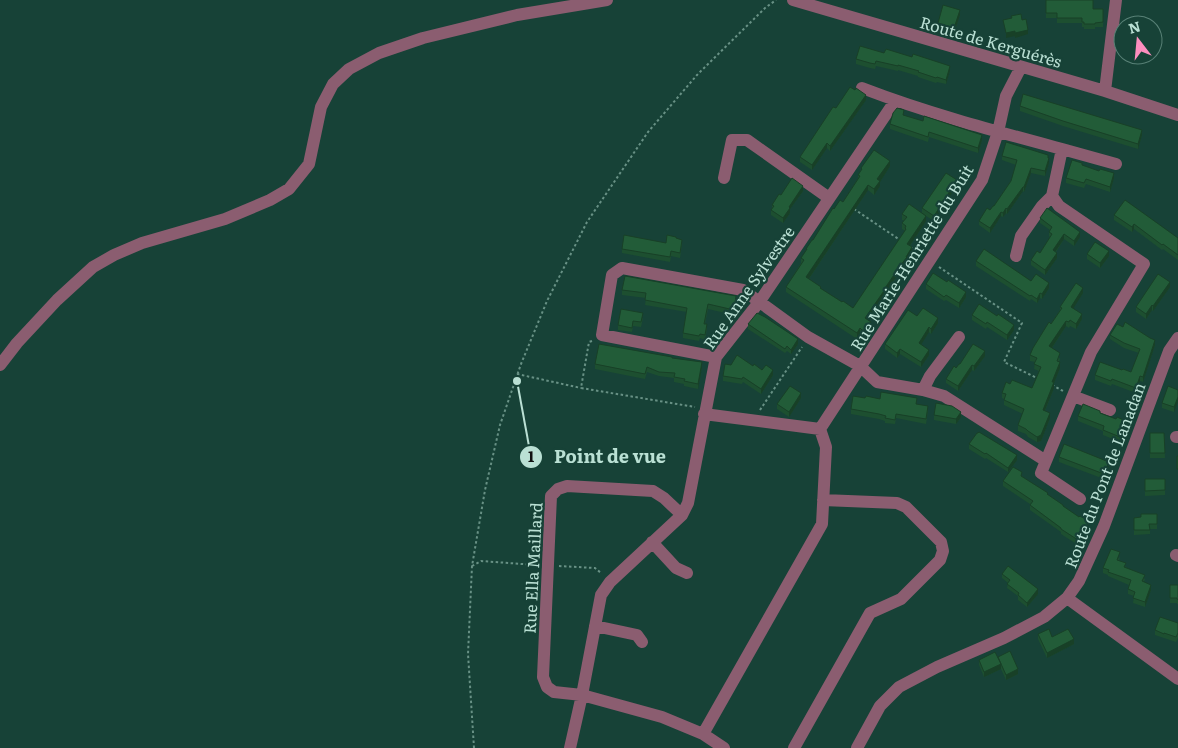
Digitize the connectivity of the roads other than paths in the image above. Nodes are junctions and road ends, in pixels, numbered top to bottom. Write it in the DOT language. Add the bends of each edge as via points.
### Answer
graph roads {
  1 [pos="607,0"];
  2 [pos="793,0"];
  3 [pos="1116,0"];
  4 [pos="1021,67"];
  5 [pos="862,88"];
  6 [pos="1105,91"];
  7 [pos="895,101"];
  8 [pos="1178,115"];
  9 [pos="998,132"];
  10 [pos="1062,150"];
  11 [pos="1116,164"];
  12 [pos="724,178"];
  13 [pos="1052,196"];
  14 [pos="830,198"];
  15 [pos="1016,256"];
  16 [pos="760,301"];
  17 [pos="959,337"];
  18 [pos="1178,338"];
  19 [pos="716,357"];
  20 [pos="0,365"];
  21 [pos="860,366"];
  22 [pos="923,390"];
  23 [pos="1073,396"];
  24 [pos="1110,410"];
  25 [pos="705,411"];
  26 [pos="820,429"];
  27 [pos="1046,461"];
  28 [pos="1080,498"];
  29 [pos="823,500"];
  30 [pos="682,515"];
  31 [pos="652,542"];
  32 [pos="687,573"];
  33 [pos="1067,598"];
  34 [pos="595,626"];
  35 [pos="642,642"];
  36 [pos="1178,679"];
  37 [pos="582,695"];
  38 [pos="702,734"];
  39 [pos="570,748"];
  40 [pos="724,748"];
  41 [pos="794,748"];
  42 [pos="857,748"];
  1 -- 20 [label="street" via="517,15 422,38 379,53 349,69 333,84 321,107 309,164 289,190 225,219 142,243 93,267 57,300"];
  2 -- 4 [label="street, Route de Kerguérès"];
  3 -- 6 [label="street"];
  4 -- 6 [label="street, Route de Kerguérès"];
  4 -- 9 [label="street, Rue Marie-Henriette du Buit" via="1006,96"];
  5 -- 7 [label="street"];
  6 -- 8 [label="street, Route de Kerguérès"];
  7 -- 9 [label="street"];
  7 -- 14 [label="street, Rue Anne Sylvestre"];
  9 -- 10 [label="street"];
  9 -- 21 [label="street, Rue Marie-Henriette du Buit" via="982,180"];
  10 -- 11 [label="street"];
  10 -- 13 [label="street"];
  12 -- 14 [label="street" via="732,140 747,140"];
  13 -- 15 [label="street" via="1021,236"];
  13 -- 23 [label="street" via="1059,206 1144,264 1091,352"];
  14 -- 16 [label="street, Rue Anne Sylvestre"];
  16 -- 19 [label="street, Rue Anne Sylvestre"];
  16 -- 19 [label="street" via="743,290 622,268 612,275 602,335"];
  16 -- 21 [label="street" via="808,337"];
  17 -- 22 [label="street"];
  18 -- 33 [label="street, Route du Pont de Lanadan" via="1169,351 1104,526 1079,581"];
  19 -- 25 [label="street, Rue Anne Sylvestre"];
  21 -- 22 [label="street" via="877,382"];
  21 -- 26 [label="street, Rue Marie-Henriette du Buit"];
  22 -- 27 [label="street" via="944,396"];
  23 -- 24 [label="street"];
  23 -- 27 [label="street"];
  25 -- 26 [label="street"];
  25 -- 30 [label="street, Rue Anne Sylvestre" via="688,504"];
  26 -- 29 [label="street" via="826,446"];
  27 -- 28 [label="street" via="1041,474"];
  29 -- 38 [label="street" via="822,524"];
  29 -- 41 [label="street" via="897,503 906,507 941,542 943,551 940,560 900,599 870,613"];
  30 -- 31 [label="street, Rue Anne Sylvestre"];
  30 -- 37 [label="street, Rue Ella Maillard" via="653,491 567,486 558,488 551,496 543,678 554,692"];
  31 -- 32 [label="street" via="676,568"];
  31 -- 34 [label="street, Rue Anne Sylvestre" via="610,582 601,595"];
  33 -- 36 [label="street"];
  33 -- 42 [label="street, Route du Pont de Lanadan" via="1044,617 900,687 880,706"];
  34 -- 35 [label="street" via="638,635"];
  34 -- 37 [label="street, Rue Anne Sylvestre"];
  37 -- 38 [label="street, Rue Ella Maillard" via="662,717"];
  37 -- 39 [label="street, Rue Anne Sylvestre"];
  38 -- 40 [label="street, Rue Ella Maillard"];
}
